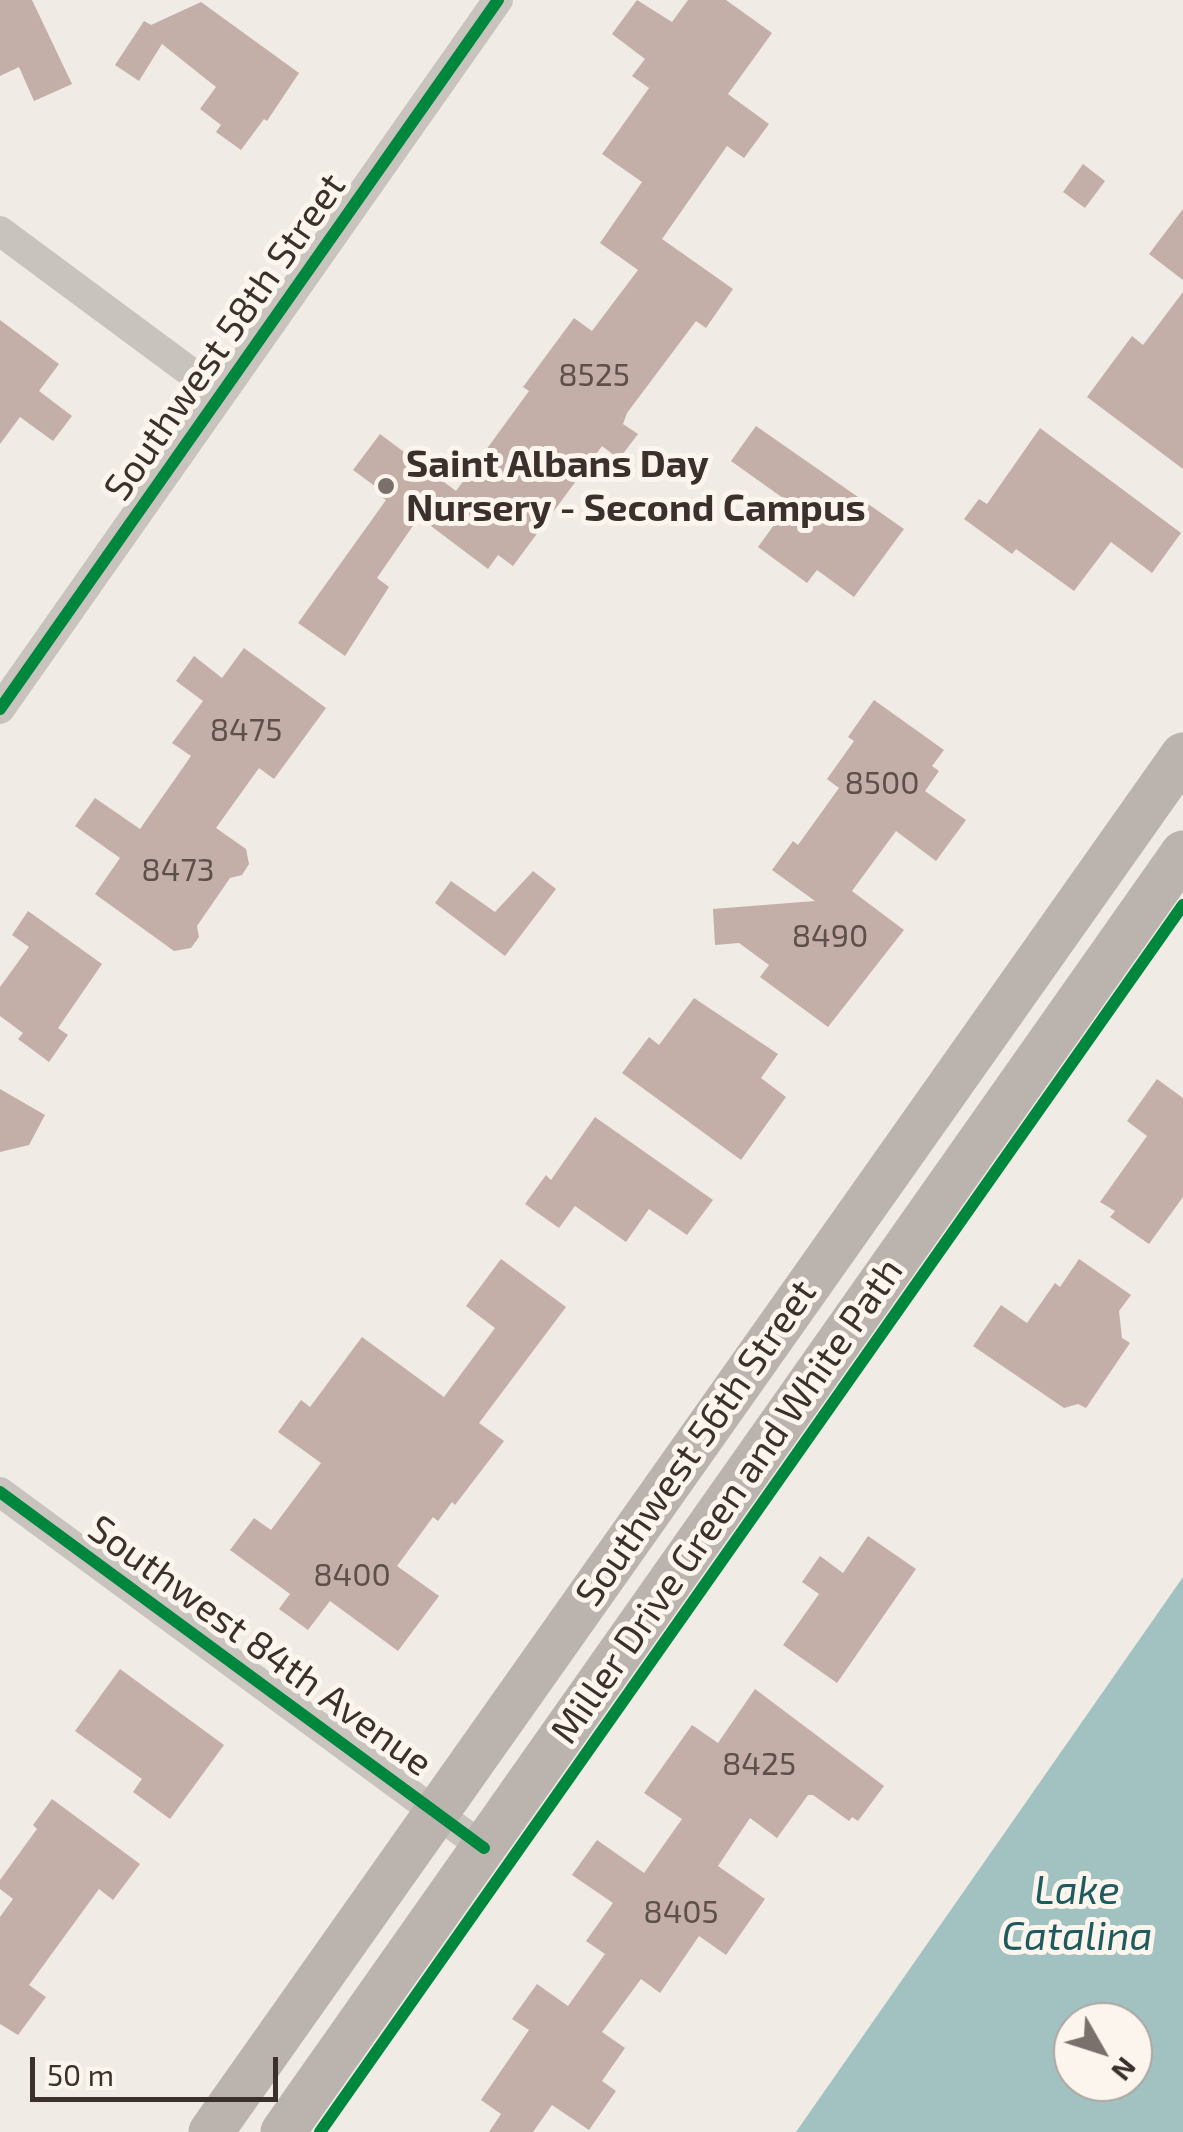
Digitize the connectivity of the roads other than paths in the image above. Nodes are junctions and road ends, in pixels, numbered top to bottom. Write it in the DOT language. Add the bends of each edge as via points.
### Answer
graph roads {
  1 [pos="498,0"];
  2 [pos="0,231"];
  3 [pos="220,394"];
  4 [pos="0,709"];
  5 [pos="1183,754"];
  6 [pos="1183,853"];
  7 [pos="918,1129"];
  8 [pos="966,1163"];
  9 [pos="0,1492"];
  10 [pos="435,1813"];
  11 [pos="484,1848"];
  12 [pos="211,2132"];
  13 [pos="283,2132"];
  1 -- 3 [label="street, Southwest 58th Street"];
  2 -- 3 [label="street"];
  3 -- 4 [label="street, Southwest 58th Street"];
  5 -- 7 [label="main road, Southwest 56th Street"];
  6 -- 8 [label="main road, Southwest 56th Street"];
  7 -- 8 [label="main road"];
  7 -- 10 [label="main road, Southwest 56th Street"];
  8 -- 11 [label="main road, Southwest 56th Street"];
  9 -- 10 [label="street, Southwest 84th Avenue"];
  10 -- 11 [label="street, Southwest 84th Avenue"];
  10 -- 12 [label="main road, Southwest 56th Street"];
  11 -- 13 [label="main road, Southwest 56th Street"];
}
